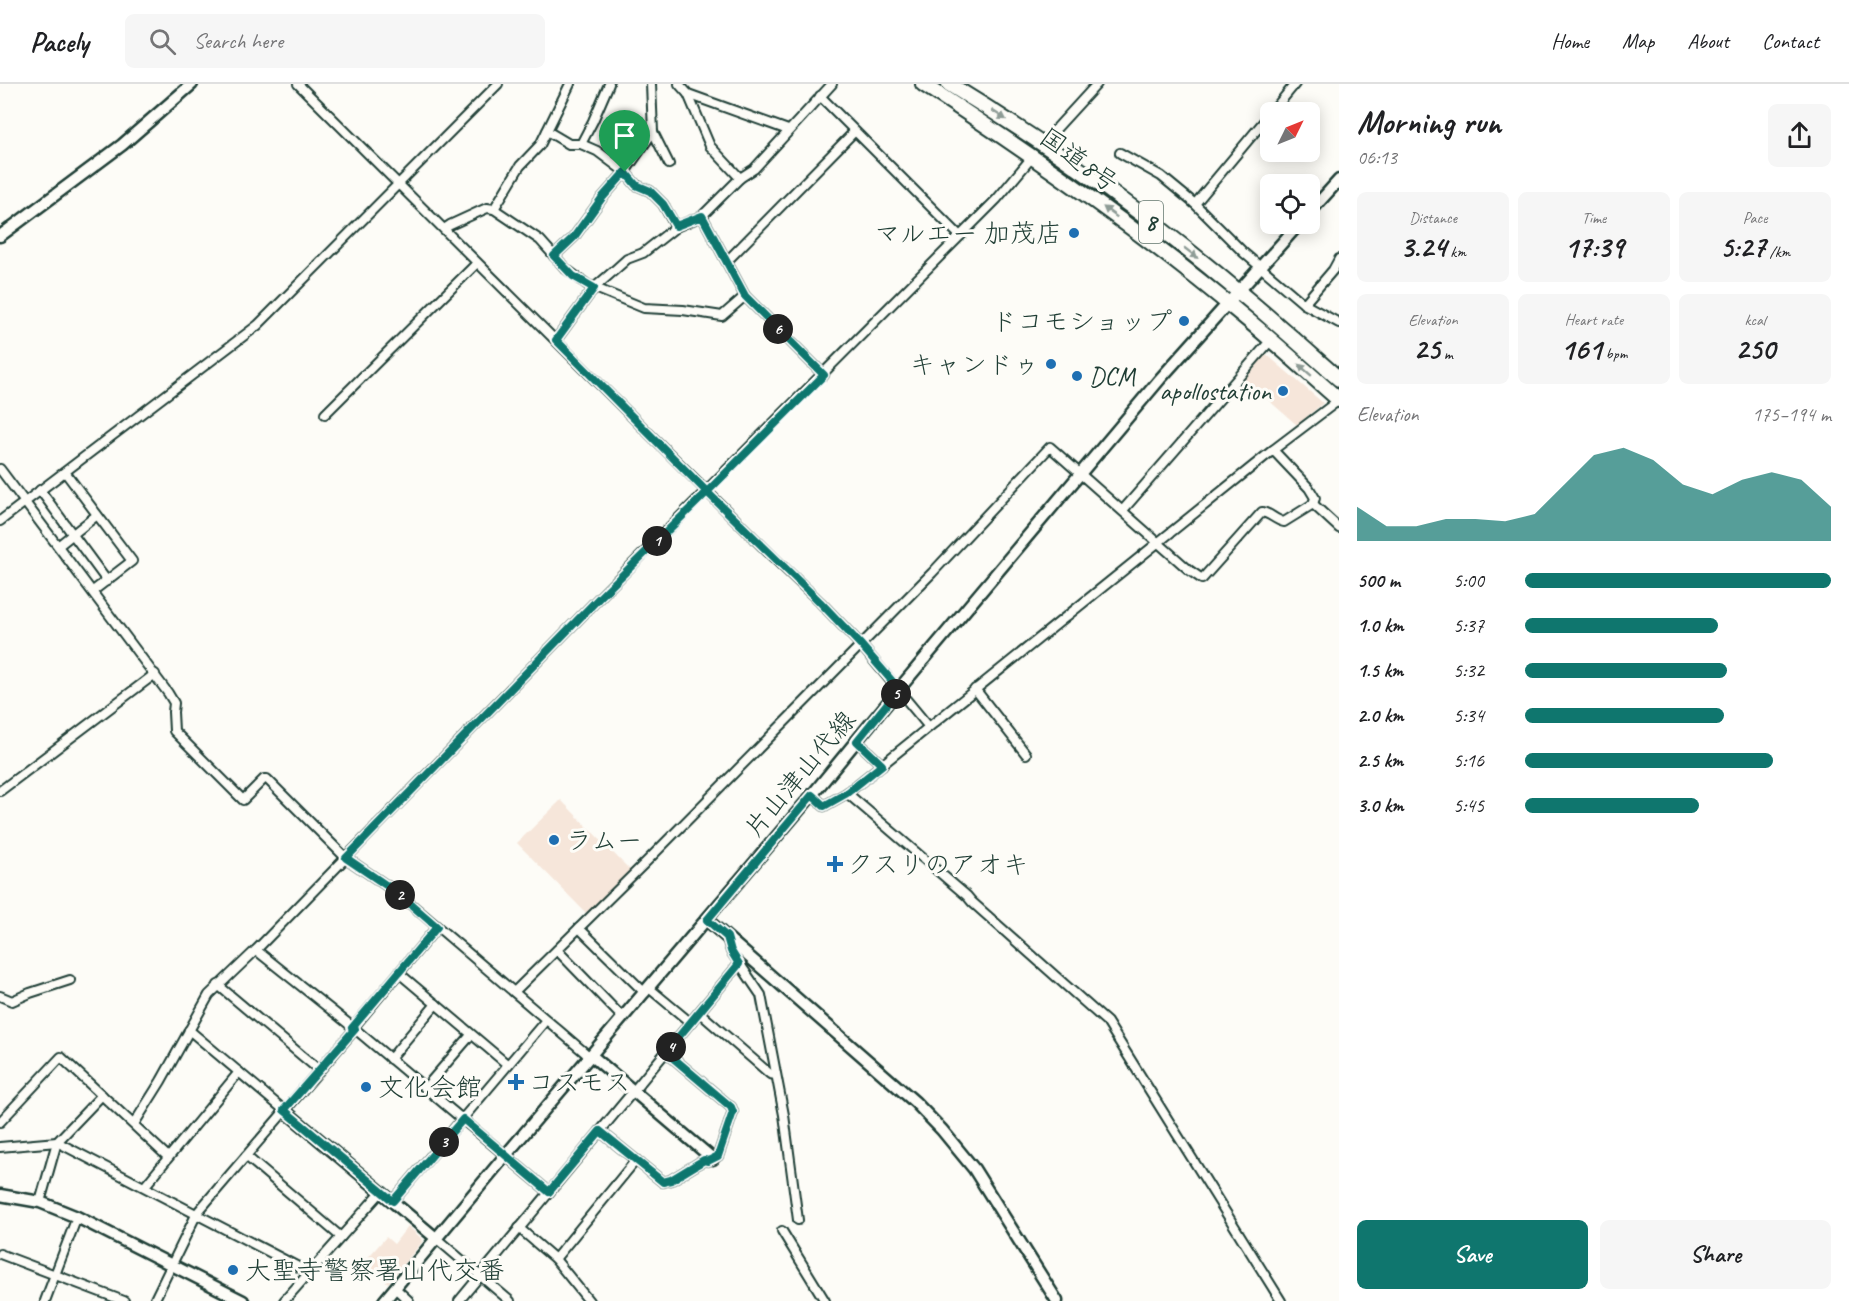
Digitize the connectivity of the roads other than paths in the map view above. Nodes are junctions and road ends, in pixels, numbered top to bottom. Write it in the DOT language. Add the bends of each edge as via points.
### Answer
graph roads {
  1 [pos="192,84"];
  2 [pos="298,84"];
  3 [pos="498,84"];
  4 [pos="570,84"];
  5 [pos="609,84"];
  6 [pos="651,84"];
  7 [pos="679,84"];
  8 [pos="832,84"];
  9 [pos="923,84"];
  10 [pos="950,84"];
  11 [pos="1097,84"];
  12 [pos="1295,84"];
  13 [pos="688,93"];
  14 [pos="820,96"];
  15 [pos="1280,102"];
  16 [pos="1260,126"];
  17 [pos="788,130"];
  18 [pos="547,131"];
  19 [pos="654,132"];
  20 [pos="854,132"];
  21 [pos="1043,143"];
  22 [pos="581,144"];
  23 [pos="1120,153"];
  24 [pos="1033,156"];
  25 [pos="669,164"];
  26 [pos="625,172"];
  27 [pos="740,178"];
  28 [pos="1339,180"];
  29 [pos="399,184"];
  30 [pos="1320,201"];
  31 [pos="1195,204"];
  32 [pos="494,209"];
  33 [pos="702,216"];
  34 [pos="676,226"];
  35 [pos="444,229"];
  36 [pos="1290,234"];
  37 [pos="0,236"];
  38 [pos="960,236"];
  39 [pos="554,256"];
  40 [pos="1339,259"];
  41 [pos="727,261"];
  42 [pos="477,263"];
  43 [pos="1260,266"];
  44 [pos="594,288"];
  45 [pos="1239,291"];
  46 [pos="745,296"];
  47 [pos="1228,303"];
  48 [pos="1304,304"];
  49 [pos="1339,324"];
  50 [pos="556,340"];
  51 [pos="1271,340"];
  52 [pos="824,375"];
  53 [pos="1339,379"];
  54 [pos="1339,400"];
  55 [pos="325,414"];
  56 [pos="1274,450"];
  57 [pos="0,469"];
  58 [pos="65,472"];
  59 [pos="1082,475"];
  60 [pos="40,490"];
  61 [pos="707,492"];
  62 [pos="25,503"];
  63 [pos="1313,504"];
  64 [pos="1122,510"];
  65 [pos="97,515"];
  66 [pos="0,521"];
  67 [pos="1339,528"];
  68 [pos="72,534"];
  69 [pos="1159,542"];
  70 [pos="58,546"];
  71 [pos="107,580"];
  72 [pos="93,591"];
  73 [pos="861,645"];
  74 [pos="154,674"];
  75 [pos="899,689"];
  76 [pos="975,689"];
  77 [pos="928,727"];
  78 [pos="857,741"];
  79 [pos="1026,754"];
  80 [pos="882,765"];
  81 [pos="0,791"];
  82 [pos="847,793"];
  83 [pos="812,795"];
  84 [pos="346,858"];
  85 [pos="707,920"];
  86 [pos="437,927"];
  87 [pos="579,928"];
  88 [pos="727,937"];
  89 [pos="256,950"];
  90 [pos="557,950"];
  91 [pos="739,964"];
  92 [pos="765,969"];
  93 [pos="399,973"];
  94 [pos="70,980"];
  95 [pos="752,980"];
  96 [pos="218,985"];
  97 [pos="647,990"];
  98 [pos="514,992"];
  99 [pos="0,996"];
  100 [pos="436,1004"];
  101 [pos="699,1013"];
  102 [pos="623,1018"];
  103 [pos="546,1020"];
  104 [pos="691,1023"];
  105 [pos="354,1028"];
  106 [pos="189,1030"];
  107 [pos="471,1035"];
  108 [pos="666,1052"];
  109 [pos="590,1056"];
  110 [pos="390,1059"];
  111 [pos="508,1065"];
  112 [pos="319,1070"];
  113 [pos="239,1072"];
  114 [pos="776,1075"];
  115 [pos="426,1088"];
  116 [pos="633,1091"];
  117 [pos="102,1095"];
  118 [pos="284,1110"];
  119 [pos="463,1119"];
  120 [pos="0,1122"];
  121 [pos="134,1124"];
  122 [pos="600,1131"];
  123 [pos="57,1142"];
  124 [pos="0,1147"];
  125 [pos="246,1156"];
  126 [pos="505,1156"];
  127 [pos="168,1157"];
  128 [pos="636,1160"];
  129 [pos="713,1160"];
  130 [pos="145,1186"];
  131 [pos="381,1192"];
  132 [pos="549,1192"];
  133 [pos="0,1196"];
  134 [pos="393,1201"];
  135 [pos="40,1202"];
  136 [pos="197,1213"];
  137 [pos="77,1217"];
  138 [pos="798,1220"];
  139 [pos="519,1228"];
  140 [pos="782,1231"];
  141 [pos="341,1237"];
  142 [pos="437,1239"];
  143 [pos="0,1254"];
  144 [pos="555,1259"];
  145 [pos="171,1265"];
  146 [pos="310,1273"];
  147 [pos="55,1275"];
  148 [pos="480,1276"];
  149 [pos="394,1288"];
  150 [pos="45,1301"];
  151 [pos="124,1301"];
  152 [pos="154,1301"];
  153 [pos="243,1301"];
  154 [pos="284,1301"];
  155 [pos="384,1301"];
  156 [pos="409,1301"];
  157 [pos="459,1301"];
  158 [pos="510,1301"];
  159 [pos="589,1301"];
  160 [pos="825,1301"];
  161 [pos="1057,1301"];
  162 [pos="1281,1301"];
  1 -- 37 [label="main road" via="131,137"];
  2 -- 29 [label="street"];
  3 -- 29 [label="street"];
  4 -- 18 [label="street"];
  5 -- 22 [label="street"];
  6 -- 19 [label="street"];
  7 -- 13 [label="street"];
  8 -- 14 [label="street"];
  9 -- 24 [label="highway, 国道8号 / 8"];
  10 -- 21 [label="highway, 国道8号 / 8, one-way"];
  11 -- 21 [label="street"];
  12 -- 15 [label="street"];
  13 -- 17 [label="street"];
  13 -- 27 [label="street" via="710,147"];
  14 -- 17 [label="street"];
  14 -- 20 [label="street"];
  16 -- 31 [label="street"];
  17 -- 27 [label="street" via="754,169"];
  18 -- 22 [label="street" via="569,144"];
  18 -- 32 [label="street"];
  19 -- 25 [label="street"];
  19 -- 26 [label="street"];
  20 -- 38 [label="street"];
  20 -- 41 [label="street"];
  21 -- 45 [label="highway, 国道8号 / 8, one-way"];
  22 -- 26 [label="street"];
  23 -- 31 [label="street" via="1161,176"];
  24 -- 38 [label="street"];
  47 -- 24 [label="highway, 国道8号 / 8, one-way"];
  26 -- 34 [label="street" via="663,204"];
  26 -- 39 [label="street" via="574,237"];
  27 -- 33 [label="street"];
  28 -- 30 [label="main road"];
  29 -- 35 [label="street"];
  29 -- 58 [label="street" via="258,325"];
  31 -- 43 [label="street"];
  32 -- 35 [label="street" via="487,208"];
  32 -- 39 [label="street" via="540,240"];
  33 -- 34 [label="street"];
  33 -- 41 [label="street"];
  34 -- 44 [label="street"];
  35 -- 42 [label="street"];
  36 -- 43 [label="main road, 片山津山代線"];
  38 -- 52 [label="street"];
  39 -- 44 [label="street" via="573,276"];
  40 -- 48 [label="street"];
  41 -- 46 [label="street"];
  42 -- 50 [label="street"];
  42 -- 55 [label="street"];
  43 -- 45 [label="main road, 片山津山代線"];
  43 -- 48 [label="street"];
  44 -- 46 [label="street" via="644,308 722,316"];
  44 -- 50 [label="street"];
  45 -- 47 [label="main road, 片山津山代線"];
  45 -- 53 [label="highway, 国道8号 / 8"];
  46 -- 52 [label="street"];
  47 -- 51 [label="highway, 国道8号 / 8"];
  47 -- 59 [label="main road, 片山津山代線"];
  48 -- 49 [label="street"];
  50 -- 61 [label="street"];
  54 -- 51 [label="highway, 国道8号 / 8, one-way"];
  51 -- 64 [label="street"];
  52 -- 61 [label="street"];
  54 -- 56 [label="street"];
  56 -- 63 [label="street" via="1309,488 1315,498"];
  56 -- 69 [label="street"];
  57 -- 62 [label="street"];
  58 -- 60 [label="street"];
  58 -- 65 [label="street"];
  59 -- 64 [label="street"];
  59 -- 73 [label="street" via="1050,447"];
  59 -- 75 [label="main road, 片山津山代線"];
  60 -- 62 [label="street"];
  60 -- 68 [label="street"];
  61 -- 73 [label="street"];
  61 -- 84 [label="street"];
  62 -- 66 [label="street"];
  62 -- 70 [label="street"];
  63 -- 67 [label="street"];
  63 -- 69 [label="street" via="1284,522 1262,512 1202,579"];
  64 -- 69 [label="street"];
  65 -- 68 [label="street"];
  65 -- 71 [label="street" via="132,561"];
  68 -- 70 [label="street"];
  68 -- 71 [label="street"];
  69 -- 76 [label="street"];
  70 -- 72 [label="street"];
  71 -- 72 [label="street"];
  72 -- 74 [label="street"];
  73 -- 75 [label="street"];
  73 -- 87 [label="street"];
  74 -- 81 [label="street"];
  74 -- 84 [label="street" via="174,703 174,731 243,801 267,779"];
  75 -- 77 [label="street"];
  75 -- 78 [label="main road, 片山津山代線"];
  76 -- 77 [label="street"];
  76 -- 79 [label="street"];
  77 -- 80 [label="street"];
  78 -- 80 [label="street"];
  78 -- 83 [label="main road, 片山津山代線"];
  80 -- 82 [label="street"];
  82 -- 83 [label="street" via="824,806"];
  82 -- 162 [label="street" via="1107,1022"];
  83 -- 85 [label="main road, 片山津山代線"];
  84 -- 86 [label="street" via="399,894"];
  84 -- 89 [label="street"];
  85 -- 88 [label="main road"];
  85 -- 97 [label="main road, 片山津山代線"];
  86 -- 93 [label="street"];
  86 -- 98 [label="street"];
  87 -- 90 [label="street"];
  87 -- 97 [label="street"];
  88 -- 91 [label="street"];
  88 -- 92 [label="main road"];
  89 -- 96 [label="street"];
  89 -- 105 [label="street"];
  90 -- 98 [label="street"];
  90 -- 102 [label="street"];
  91 -- 95 [label="street"];
  91 -- 101 [label="street"];
  92 -- 95 [label="street"];
  92 -- 161 [label="main road" via="942,1130 974,1169"];
  93 -- 100 [label="street"];
  93 -- 105 [label="street"];
  94 -- 99 [label="street" via="12,1001"];
  95 -- 114 [label="street" via="761,995"];
  96 -- 106 [label="street"];
  96 -- 112 [label="street"];
  97 -- 102 [label="main road, 片山津山代線"];
  97 -- 104 [label="street"];
  98 -- 103 [label="street"];
  100 -- 107 [label="street"];
  100 -- 110 [label="street"];
  101 -- 104 [label="street"];
  101 -- 114 [label="street"];
  102 -- 109 [label="main road, 片山津山代線"];
  103 -- 109 [label="street"];
  103 -- 111 [label="street"];
  104 -- 108 [label="street"];
  105 -- 110 [label="street"];
  105 -- 112 [label="street"];
  106 -- 113 [label="street"];
  106 -- 121 [label="street"];
  107 -- 111 [label="street"];
  107 -- 115 [label="street"];
  108 -- 116 [label="street"];
  108 -- 129 [label="street" via="731,1107 730,1123"];
  109 -- 116 [label="main road"];
  109 -- 126 [label="main road, 片山津山代線"];
  110 -- 115 [label="street"];
  111 -- 119 [label="street"];
  112 -- 118 [label="street"];
  113 -- 118 [label="street"];
  113 -- 127 [label="street"];
  114 -- 138 [label="street"];
  115 -- 119 [label="street"];
  116 -- 122 [label="street"];
  116 -- 129 [label="main road"];
  117 -- 120 [label="street" via="61,1057"];
  117 -- 121 [label="street"];
  117 -- 123 [label="street"];
  118 -- 125 [label="street"];
  118 -- 131 [label="main road"];
  119 -- 126 [label="street"];
  119 -- 134 [label="street"];
  121 -- 127 [label="street"];
  122 -- 128 [label="street"];
  122 -- 132 [label="street"];
  123 -- 124 [label="street"];
  123 -- 130 [label="street"];
  123 -- 135 [label="street"];
  125 -- 136 [label="street"];
  125 -- 141 [label="street"];
  126 -- 132 [label="street"];
  126 -- 142 [label="main road, 片山津山代線"];
  127 -- 130 [label="street"];
  128 -- 129 [label="street" via="667,1182 704,1160"];
  128 -- 144 [label="street"];
  130 -- 136 [label="street"];
  131 -- 134 [label="main road"];
  131 -- 141 [label="street"];
  132 -- 139 [label="street"];
  133 -- 135 [label="main road"];
  134 -- 142 [label="main road"];
  135 -- 137 [label="main road"];
  136 -- 145 [label="street"];
  136 -- 146 [label="street"];
  137 -- 145 [label="main road"];
  137 -- 147 [label="street"];
  139 -- 144 [label="street"];
  139 -- 148 [label="street"];
  140 -- 160 [label="street"];
  141 -- 146 [label="street"];
  142 -- 148 [label="street"];
  142 -- 149 [label="main road, 片山津山代線"];
  143 -- 147 [label="street"];
  144 -- 159 [label="street"];
  145 -- 152 [label="street"];
  145 -- 153 [label="main road"];
  146 -- 154 [label="street"];
  147 -- 150 [label="street"];
  147 -- 151 [label="street"];
  148 -- 157 [label="street"];
  148 -- 158 [label="street"];
  149 -- 155 [label="main road, 片山津山代線"];
  149 -- 156 [label="street"];
}
